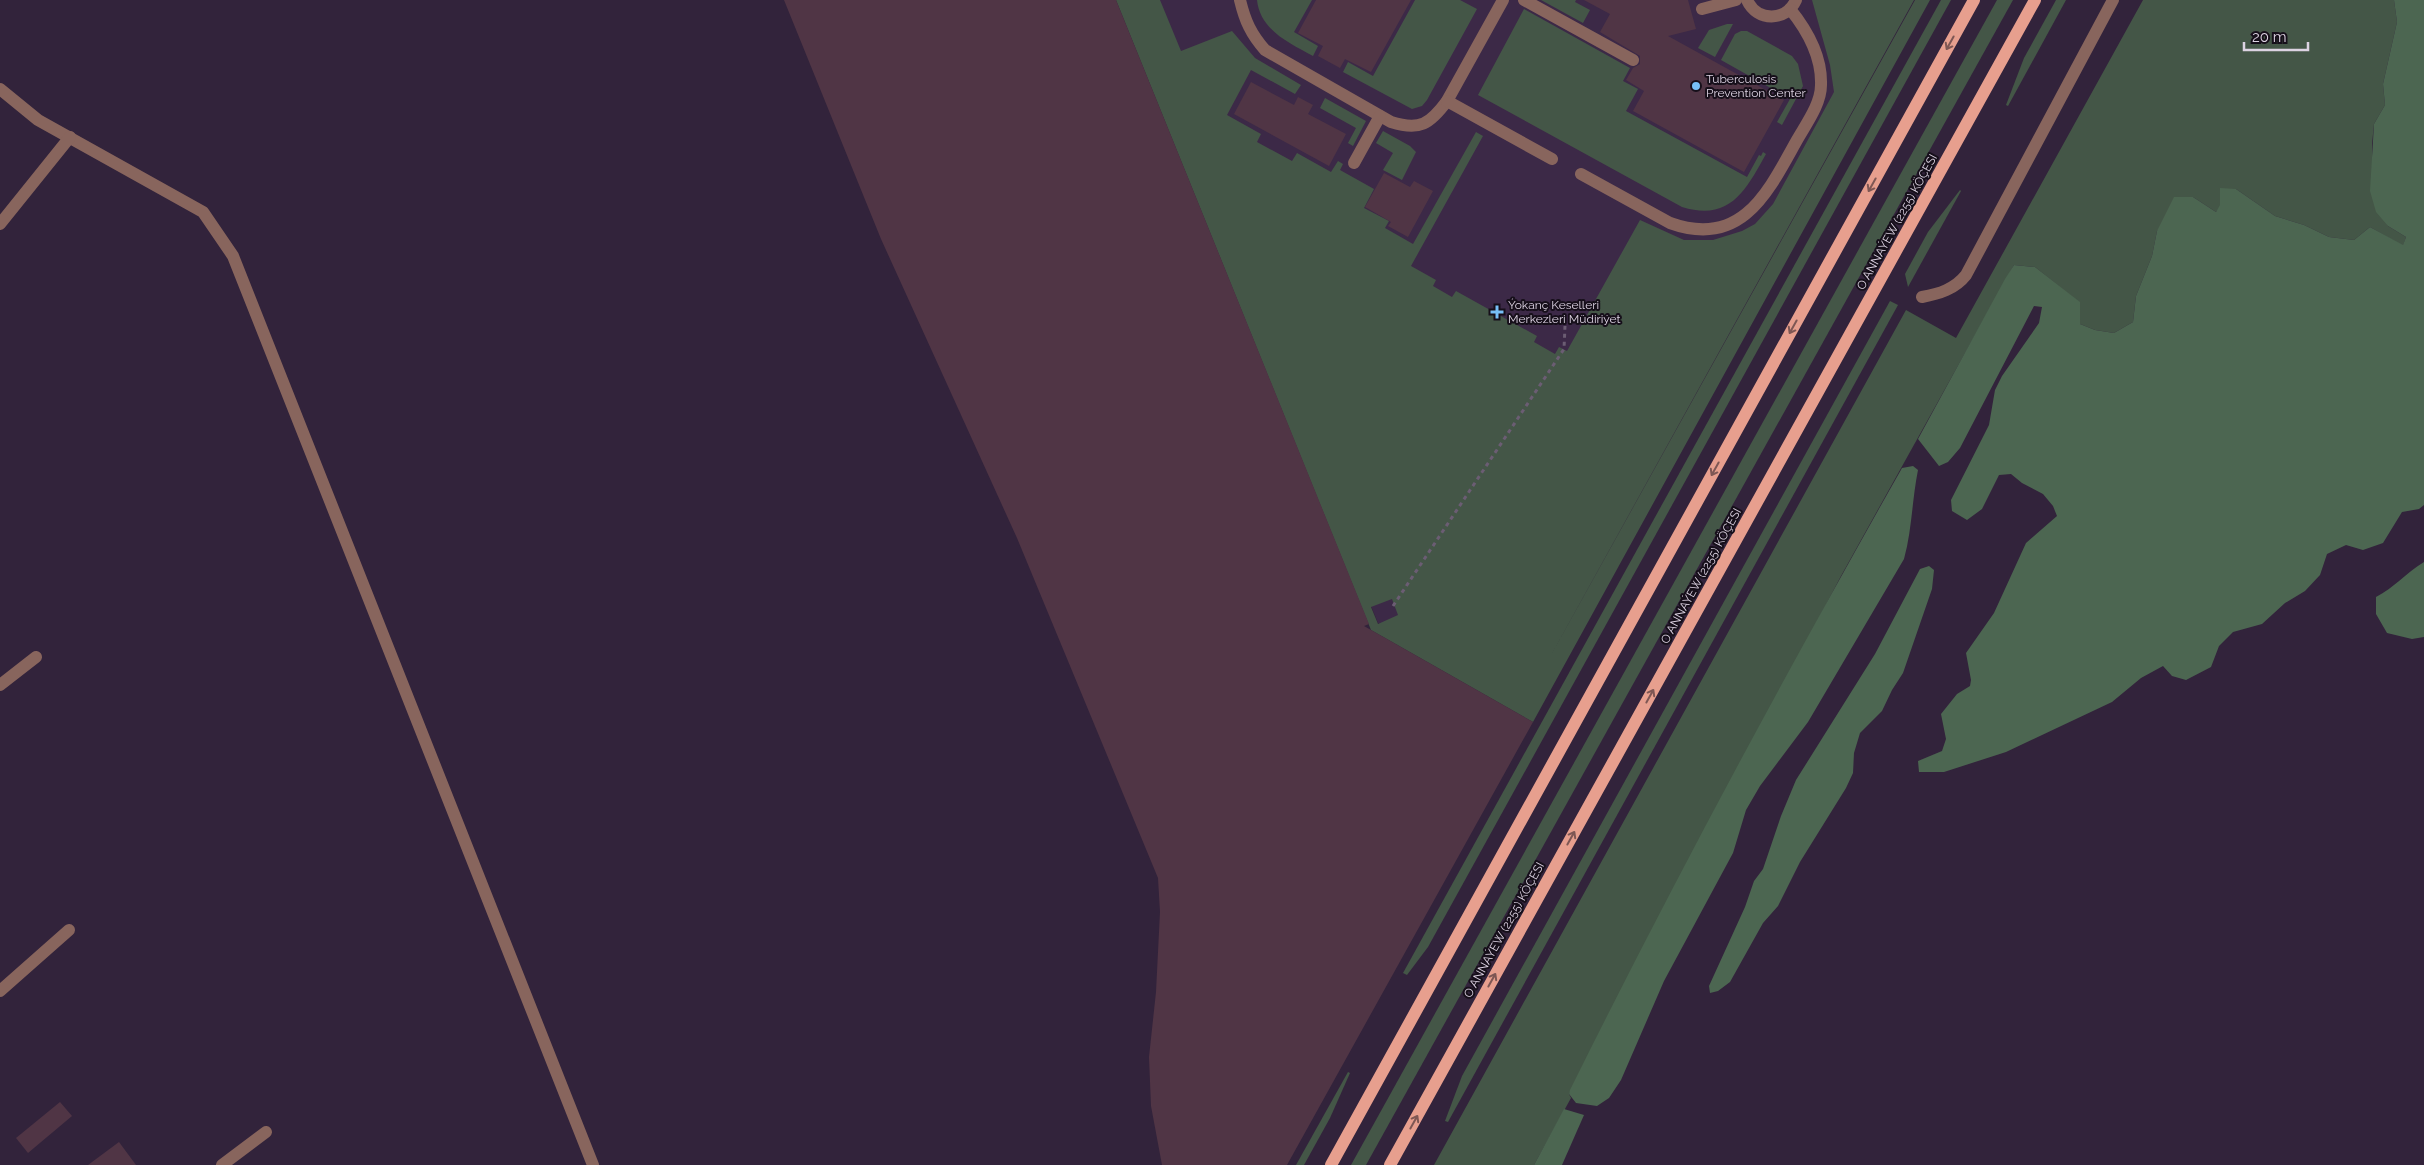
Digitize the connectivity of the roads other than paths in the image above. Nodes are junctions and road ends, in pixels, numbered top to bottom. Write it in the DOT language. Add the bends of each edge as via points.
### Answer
graph roads {
  1 [pos="1240,0"];
  2 [pos="1503,0"];
  3 [pos="1524,0"];
  4 [pos="1736,0"];
  5 [pos="1747,0"];
  6 [pos="1974,0"];
  7 [pos="2035,0"];
  8 [pos="2113,0"];
  9 [pos="1793,4"];
  10 [pos="1702,9"];
  11 [pos="1633,60"];
  12 [pos="0,89"];
  13 [pos="1447,101"];
  14 [pos="1380,116"];
  15 [pos="70,137"];
  16 [pos="1552,158"];
  17 [pos="1354,163"];
  18 [pos="1581,174"];
  19 [pos="0,224"];
  20 [pos="1922,296"];
  21 [pos="36,657"];
  22 [pos="0,685"];
  23 [pos="69,930"];
  24 [pos="0,991"];
  25 [pos="266,1132"];
  26 [pos="222,1165"];
  27 [pos="593,1165"];
  28 [pos="1331,1165"];
  29 [pos="1390,1165"];
  1 -- 14 [label="street" via="1251,35 1265,50"];
  2 -- 13 [label="street"];
  3 -- 11 [label="street"];
  4 -- 10 [label="street"];
  5 -- 9 [label="street" via="1755,12 1771,17 1780,16"];
  6 -- 28 [label="main road, one-way"];
  29 -- 7 [label="main road, O ANNAÝEW (2255) KÖÇESI, one-way"];
  8 -- 20 [label="street" via="1966,275 1950,288"];
  9 -- 18 [label="street" via="1816,56 1822,86 1813,112 1767,194 1748,214 1717,227 1682,227"];
  12 -- 15 [label="street" via="38,120"];
  13 -- 14 [label="street" via="1436,116 1422,126 1407,127"];
  13 -- 16 [label="street"];
  14 -- 17 [label="street"];
  15 -- 19 [label="street"];
  15 -- 27 [label="street" via="203,212 233,256"];
  21 -- 22 [label="street"];
  23 -- 24 [label="street"];
  25 -- 26 [label="street"];
}
